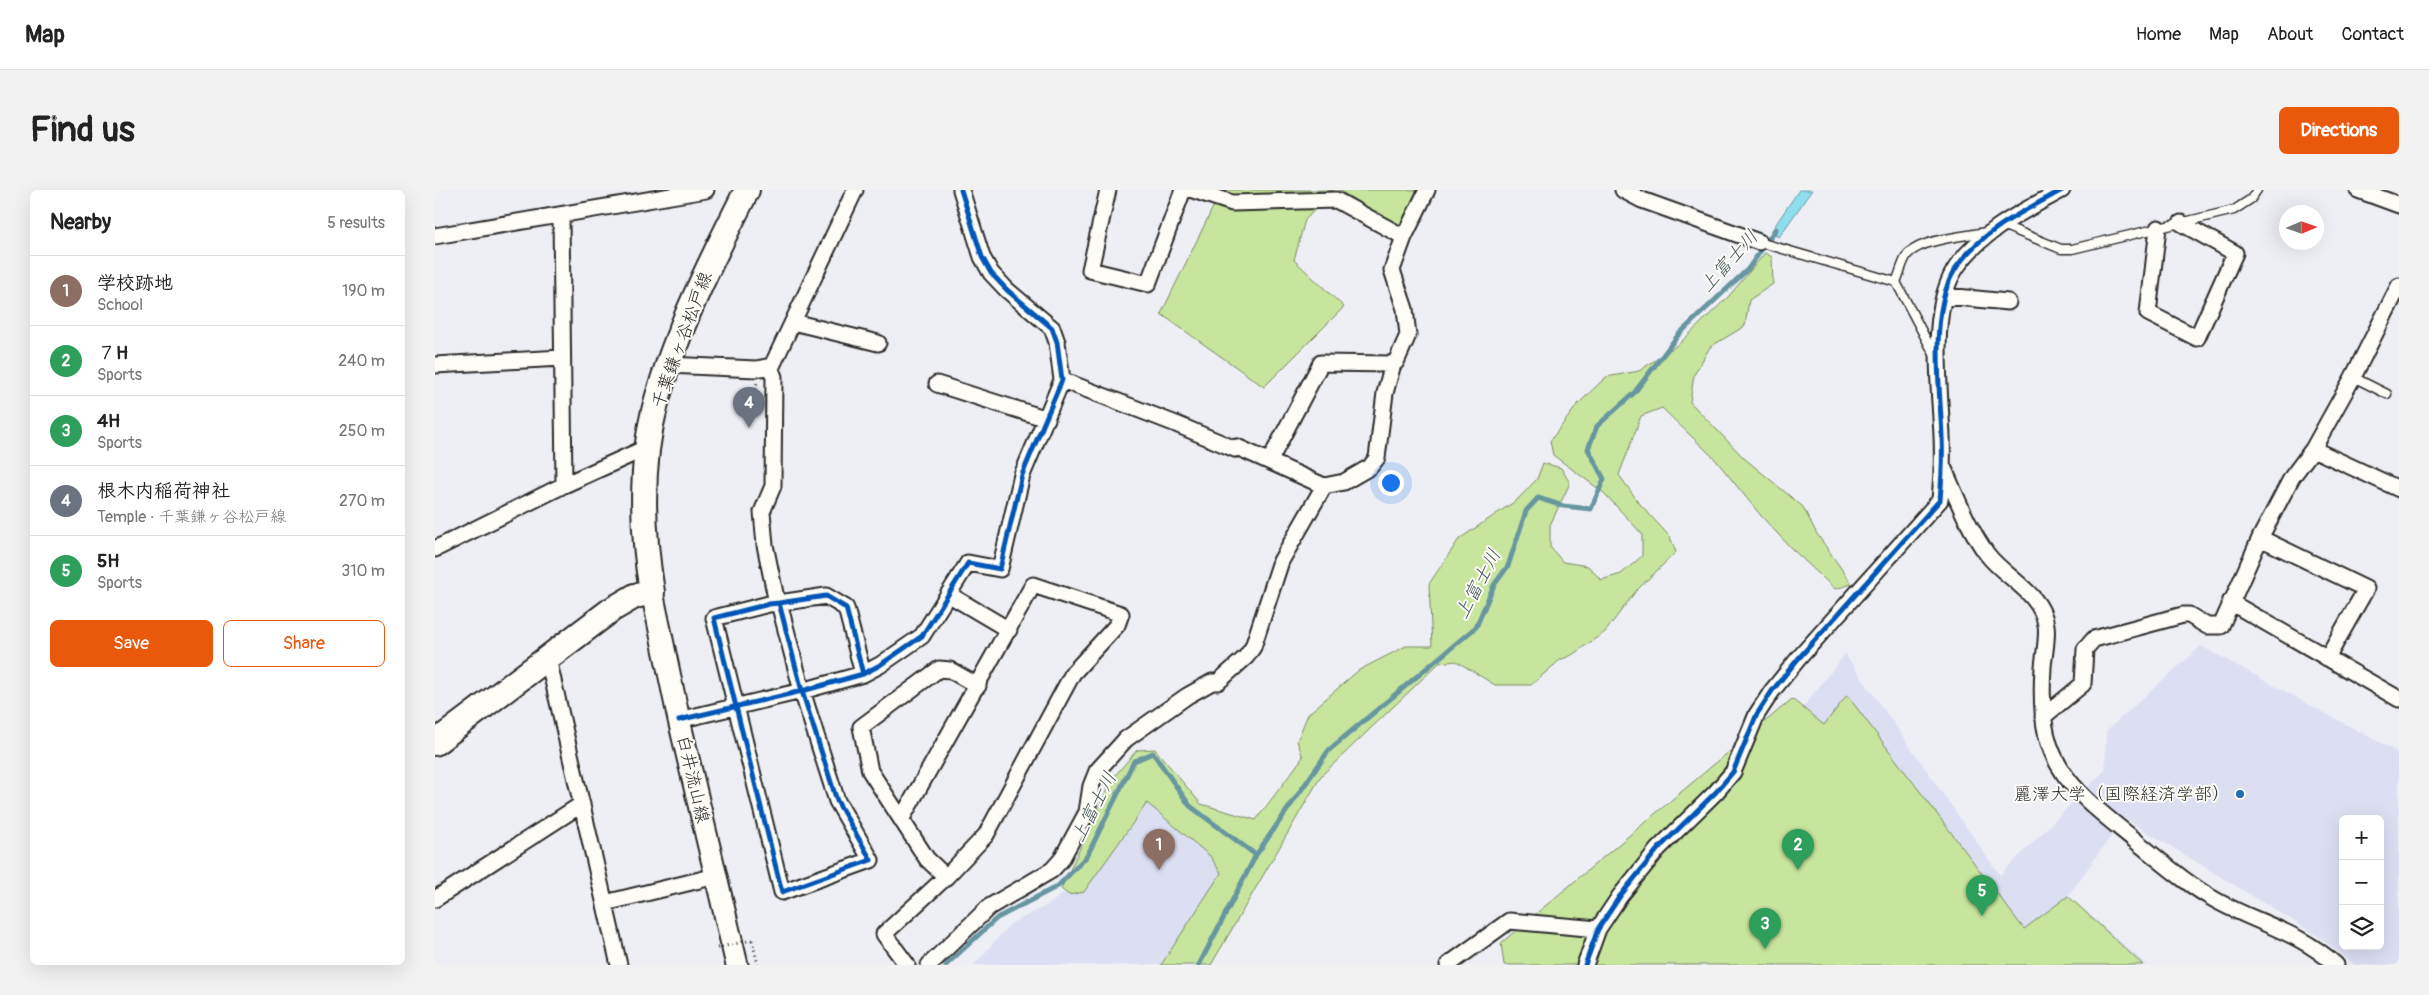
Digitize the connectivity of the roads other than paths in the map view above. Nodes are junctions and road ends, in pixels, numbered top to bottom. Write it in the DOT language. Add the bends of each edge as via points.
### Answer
graph roads {
  1 [pos="706,190"];
  2 [pos="747,190"];
  3 [pos="855,190"];
  4 [pos="961,190"];
  5 [pos="1108,190"];
  6 [pos="1183,190"];
  7 [pos="1193,190"];
  8 [pos="1427,190"];
  9 [pos="1623,190"];
  10 [pos="2062,190"];
  11 [pos="2257,190"];
  12 [pos="2358,190"];
  13 [pos="1337,195"];
  14 [pos="2399,205"];
  15 [pos="561,215"];
  16 [pos="2181,223"];
  17 [pos="1999,227"];
  18 [pos="2158,228"];
  19 [pos="435,236"];
  20 [pos="1404,237"];
  21 [pos="1759,242"];
  22 [pos="1896,282"];
  23 [pos="2399,286"];
  24 [pos="1945,296"];
  25 [pos="2008,302"];
  26 [pos="793,322"];
  27 [pos="877,343"];
  28 [pos="562,358"];
  29 [pos="1938,362"];
  30 [pos="1393,364"];
  31 [pos="435,365"];
  32 [pos="668,365"];
  33 [pos="764,368"];
  34 [pos="2353,377"];
  35 [pos="1062,380"];
  36 [pos="937,384"];
  37 [pos="2387,394"];
  38 [pos="1047,419"];
  39 [pos="648,447"];
  40 [pos="2313,449"];
  41 [pos="1270,460"];
  42 [pos="1943,468"];
  43 [pos="564,485"];
  44 [pos="1324,486"];
  45 [pos="2399,489"];
  46 [pos="2260,538"];
  47 [pos="435,549"];
  48 [pos="652,592"];
  49 [pos="949,594"];
  50 [pos="2230,602"];
  51 [pos="778,603"];
  52 [pos="1009,630"];
  53 [pos="2327,658"];
  54 [pos="548,659"];
  55 [pos="863,674"];
  56 [pos="978,686"];
  57 [pos="803,691"];
  58 [pos="2399,699"];
  59 [pos="736,706"];
  60 [pos="2043,717"];
  61 [pos="679,720"];
  62 [pos="435,742"];
  63 [pos="582,804"];
  64 [pos="902,818"];
  65 [pos="716,876"];
  66 [pos="946,877"];
  67 [pos="435,899"];
  68 [pos="605,903"];
  69 [pos="1598,929"];
  70 [pos="619,965"];
  71 [pos="737,965"];
  72 [pos="907,965"];
  73 [pos="929,965"];
  74 [pos="1448,965"];
  75 [pos="1585,965"];
  76 [pos="2336,965"];
  1 -- 15 [label="street"];
  2 -- 32 [label="main road, 千葉鎌ヶ谷松戸線" via="704,276"];
  3 -- 26 [label="street"];
  4 -- 35 [label="street" via="982,257 991,273 1052,328"];
  5 -- 6 [label="street" via="1090,270 1148,284"];
  7 -- 13 [label="street" via="1232,203"];
  8 -- 20 [label="street"];
  9 -- 21 [label="street" via="1642,200"];
  10 -- 17 [label="street"];
  11 -- 16 [label="lane" via="2251,199 2234,210"];
  12 -- 14 [label="street"];
  13 -- 20 [label="street"];
  15 -- 19 [label="street"];
  15 -- 28 [label="street"];
  16 -- 18 [label="lane"];
  16 -- 18 [label="street" via="2235,253 2197,338 2148,313"];
  17 -- 18 [label="lane" via="2061,249"];
  17 -- 22 [label="lane" via="1923,244 1907,255"];
  17 -- 24 [label="street" via="1958,265"];
  20 -- 30 [label="street" via="1392,270 1405,309 1408,335"];
  21 -- 22 [label="lane"];
  22 -- 29 [label="lane"];
  23 -- 34 [label="street"];
  24 -- 25 [label="street"];
  24 -- 29 [label="street"];
  26 -- 27 [label="street"];
  26 -- 33 [label="street"];
  28 -- 31 [label="street"];
  28 -- 43 [label="street"];
  29 -- 42 [label="street"];
  30 -- 41 [label="street" via="1321,363"];
  30 -- 44 [label="street" via="1385,393 1377,458 1371,467 1344,482"];
  32 -- 33 [label="street"];
  32 -- 39 [label="main road, 千葉鎌ヶ谷松戸線"];
  33 -- 51 [label="street" via="774,377 773,486 762,512 765,545"];
  34 -- 37 [label="lane"];
  34 -- 40 [label="street"];
  35 -- 38 [label="street"];
  35 -- 41 [label="street" via="1235,450 1237,447"];
  36 -- 38 [label="street"];
  38 -- 49 [label="street" via="1022,475 1000,569 968,563"];
  39 -- 43 [label="street"];
  39 -- 48 [label="main road, 千葉鎌ヶ谷松戸線" via="646,542"];
  40 -- 45 [label="street"];
  40 -- 46 [label="street" via="2292,477"];
  41 -- 44 [label="street"];
  42 -- 60 [label="street" via="1972,532 1988,556 2035,599 2046,625"];
  42 -- 69 [label="street" via="1940,500 1772,691 1757,714 1733,772 1658,849"];
  43 -- 47 [label="street"];
  44 -- 73 [label="street" via="1281,560 1253,647 1246,657 1218,682 1187,696 1126,738 1097,770 1087,812 1061,860 1052,870 989,907"];
  46 -- 50 [label="street"];
  46 -- 53 [label="street" via="2366,589"];
  48 -- 54 [label="main road" via="635,596 611,610"];
  48 -- 61 [label="main road, 白井流山線"];
  49 -- 52 [label="street"];
  49 -- 55 [label="street" via="922,636"];
  50 -- 53 [label="street"];
  50 -- 60 [label="street" via="2221,626 2207,626 2183,615 2094,639 2085,649 2083,684"];
  51 -- 55 [label="street" via="827,596 846,608"];
  51 -- 57 [label="street"];
  51 -- 59 [label="street" via="714,618"];
  52 -- 56 [label="street"];
  52 -- 66 [label="street" via="1033,585 1121,614 1117,625 1073,674 986,835"];
  53 -- 58 [label="street"];
  54 -- 62 [label="main road"];
  54 -- 63 [label="street"];
  55 -- 57 [label="street"];
  56 -- 64 [label="street"];
  56 -- 64 [label="street" via="950,670 939,668 861,727 870,771"];
  57 -- 59 [label="street"];
  57 -- 59 [label="street" via="837,802 871,860 782,892"];
  59 -- 61 [label="street"];
  60 -- 76 [label="street" via="2051,750 2065,775 2079,793 2109,820 2170,869 2217,901 2310,944"];
  61 -- 65 [label="main road, 白井流山線"];
  63 -- 67 [label="street"];
  63 -- 68 [label="street"];
  64 -- 66 [label="street" via="927,860"];
  65 -- 68 [label="street"];
  65 -- 71 [label="main road, 白井流山線"];
  66 -- 72 [label="street" via="884,934"];
  68 -- 70 [label="street"];
  69 -- 74 [label="street" via="1509,921"];
  69 -- 75 [label="street"];
}
